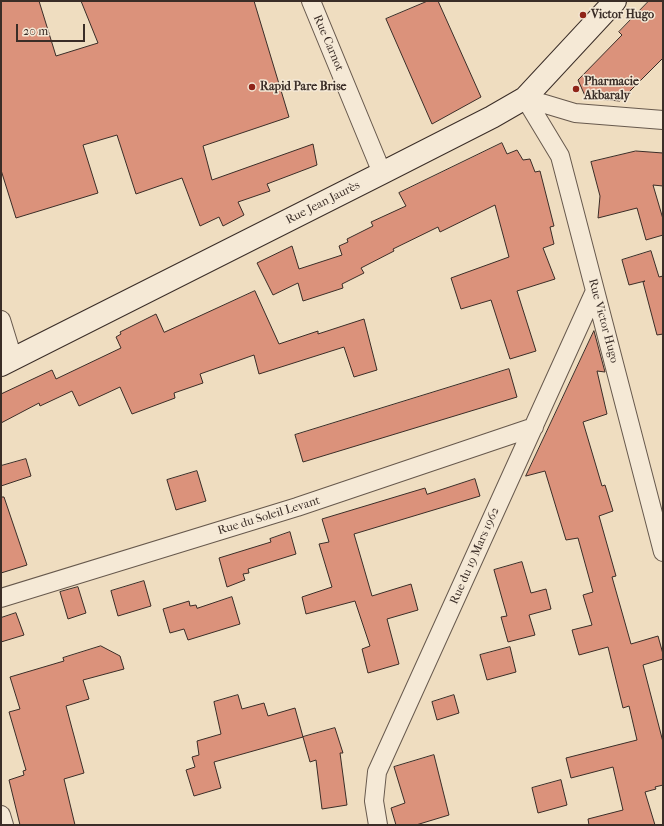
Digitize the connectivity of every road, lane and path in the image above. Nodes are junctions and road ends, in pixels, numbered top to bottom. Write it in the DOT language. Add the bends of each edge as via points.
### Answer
graph roads {
  1 [pos="311,1"];
  2 [pos="615,1"];
  3 [pos="525,98"];
  4 [pos="663,120"];
  5 [pos="382,173"];
  6 [pos="596,291"];
  7 [pos="1,320"];
  8 [pos="7,362"];
  9 [pos="534,427"];
  10 [pos="663,552"];
  11 [pos="1,598"];
  12 [pos="1,814"];
  13 [pos="4,825"];
  14 [pos="378,825"];
  1 -- 5 [label="street, Rue Carnot"];
  2 -- 3 [label="street, Rue Jean Jaurès"];
  3 -- 4 [label="street" via="575,113"];
  3 -- 5 [label="street, Rue Jean Jaurès"];
  3 -- 6 [label="street, Rue Victor Hugo" via="560,156"];
  5 -- 8 [label="street, Rue Jean Jaurès"];
  6 -- 9 [label="street, Rue du 19 Mars 1962"];
  6 -- 10 [label="street, Rue Victor Hugo"];
  7 -- 8 [label="street"];
  9 -- 11 [label="street, Rue du Soleil Levant" via="297,507"];
  9 -- 14 [label="street, Rue du 19 Mars 1962" via="377,772 374,801"];
  12 -- 13 [label="street"];
}
